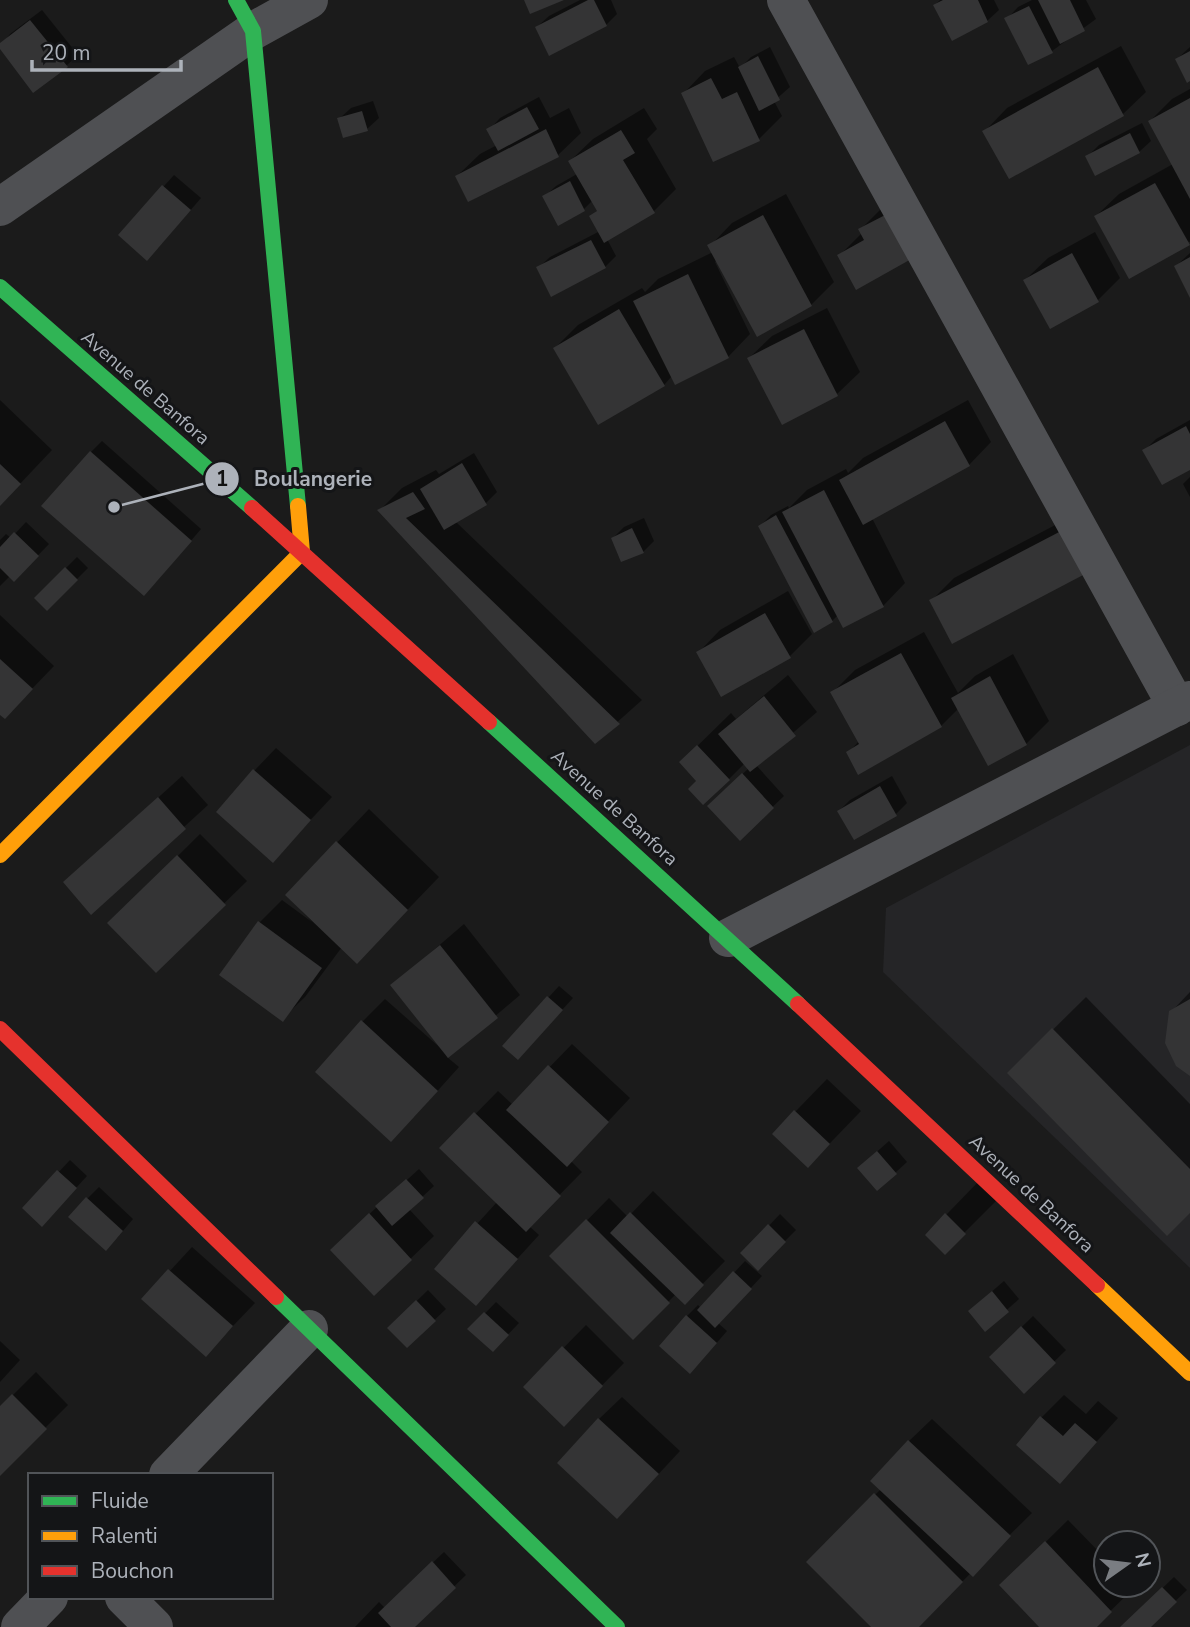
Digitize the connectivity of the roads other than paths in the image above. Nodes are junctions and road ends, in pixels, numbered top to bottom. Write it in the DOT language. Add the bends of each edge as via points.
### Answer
graph roads {
  1 [pos="309,0"];
  2 [pos="786,0"];
  3 [pos="244,15"];
  4 [pos="0,207"];
  5 [pos="0,287"];
  6 [pos="302,552"];
  7 [pos="1183,703"];
  8 [pos="0,855"];
  9 [pos="728,938"];
  10 [pos="0,1029"];
  11 [pos="309,1329"];
  12 [pos="1190,1373"];
  13 [pos="170,1473"];
  14 [pos="47,1599"];
  15 [pos="126,1599"];
  16 [pos="20,1627"];
  17 [pos="154,1627"];
  18 [pos="617,1627"];
  1 -- 3 [label="street"];
  2 -- 7 [label="street"];
  3 -- 4 [label="street"];
  3 -- 6 [label="street"];
  5 -- 6 [label="street, Avenue de Banfora"];
  6 -- 8 [label="street"];
  6 -- 9 [label="street, Avenue de Banfora"];
  7 -- 9 [label="street"];
  9 -- 12 [label="street, Avenue de Banfora"];
  10 -- 11 [label="street"];
  11 -- 13 [label="street"];
  11 -- 18 [label="street"];
  14 -- 16 [label="street"];
  15 -- 17 [label="street"];
}
